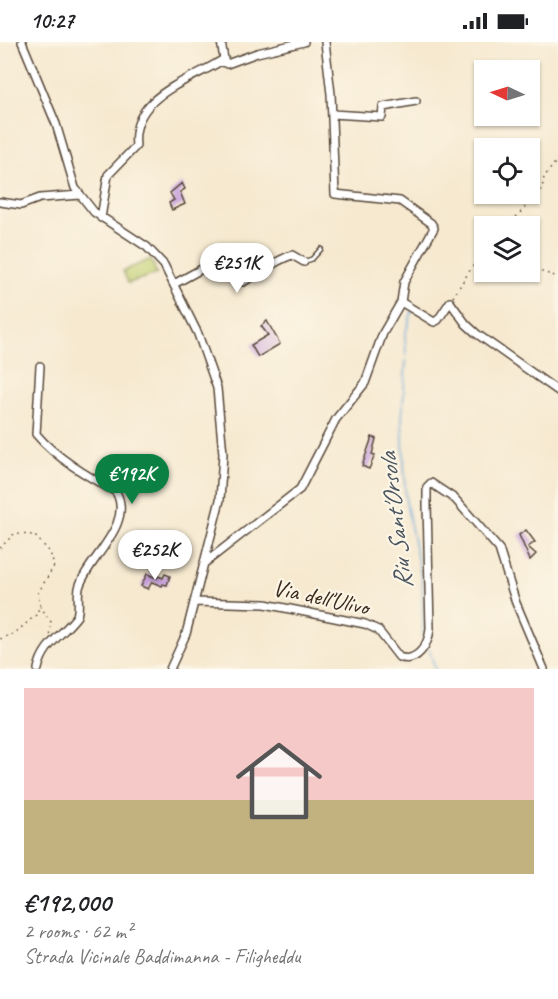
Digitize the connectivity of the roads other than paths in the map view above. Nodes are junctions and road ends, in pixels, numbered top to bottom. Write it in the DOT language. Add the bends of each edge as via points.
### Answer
graph roads {
  1 [pos="22,42"];
  2 [pos="221,42"];
  3 [pos="304,42"];
  4 [pos="325,42"];
  5 [pos="221,61"];
  6 [pos="416,101"];
  7 [pos="332,114"];
  8 [pos="80,195"];
  9 [pos="0,202"];
  10 [pos="101,218"];
  11 [pos="321,249"];
  12 [pos="304,261"];
  13 [pos="174,284"];
  14 [pos="401,302"];
  15 [pos="40,366"];
  16 [pos="558,391"];
  17 [pos="206,562"];
  18 [pos="194,602"];
  19 [pos="38,669"];
  20 [pos="170,669"];
  21 [pos="544,669"];
  1 -- 8 [label="street"];
  2 -- 5 [label="street"];
  3 -- 5 [label="street" via="227,64"];
  4 -- 7 [label="street"];
  5 -- 10 [label="street" via="175,84 141,112 136,146 108,176"];
  6 -- 7 [label="street" via="383,107 382,117"];
  7 -- 14 [label="street" via="335,194 400,201 433,225 433,232 404,282"];
  8 -- 9 [label="street" via="40,198 21,205"];
  8 -- 10 [label="street"];
  10 -- 13 [label="street" via="147,247 164,265"];
  11 -- 12 [label="lane"];
  12 -- 13 [label="street" via="289,256 243,282 226,263 218,260"];
  13 -- 17 [label="street" via="198,334 217,388 220,410 223,475"];
  14 -- 16 [label="street" via="434,322 450,302 477,334"];
  14 -- 17 [label="street" via="383,333 365,383 336,419 300,489"];
  15 -- 19 [label="street" via="36,434 94,481 116,492 119,506 110,538 79,588 77,616 51,642"];
  17 -- 18 [label="street"];
  18 -- 20 [label="street" via="186,634"];
  18 -- 21 [label="street, Via dell'Ulivo" via="264,604 349,620 378,630 399,657 417,656 430,636 427,487 431,483 455,500 499,549 516,603"];
}
